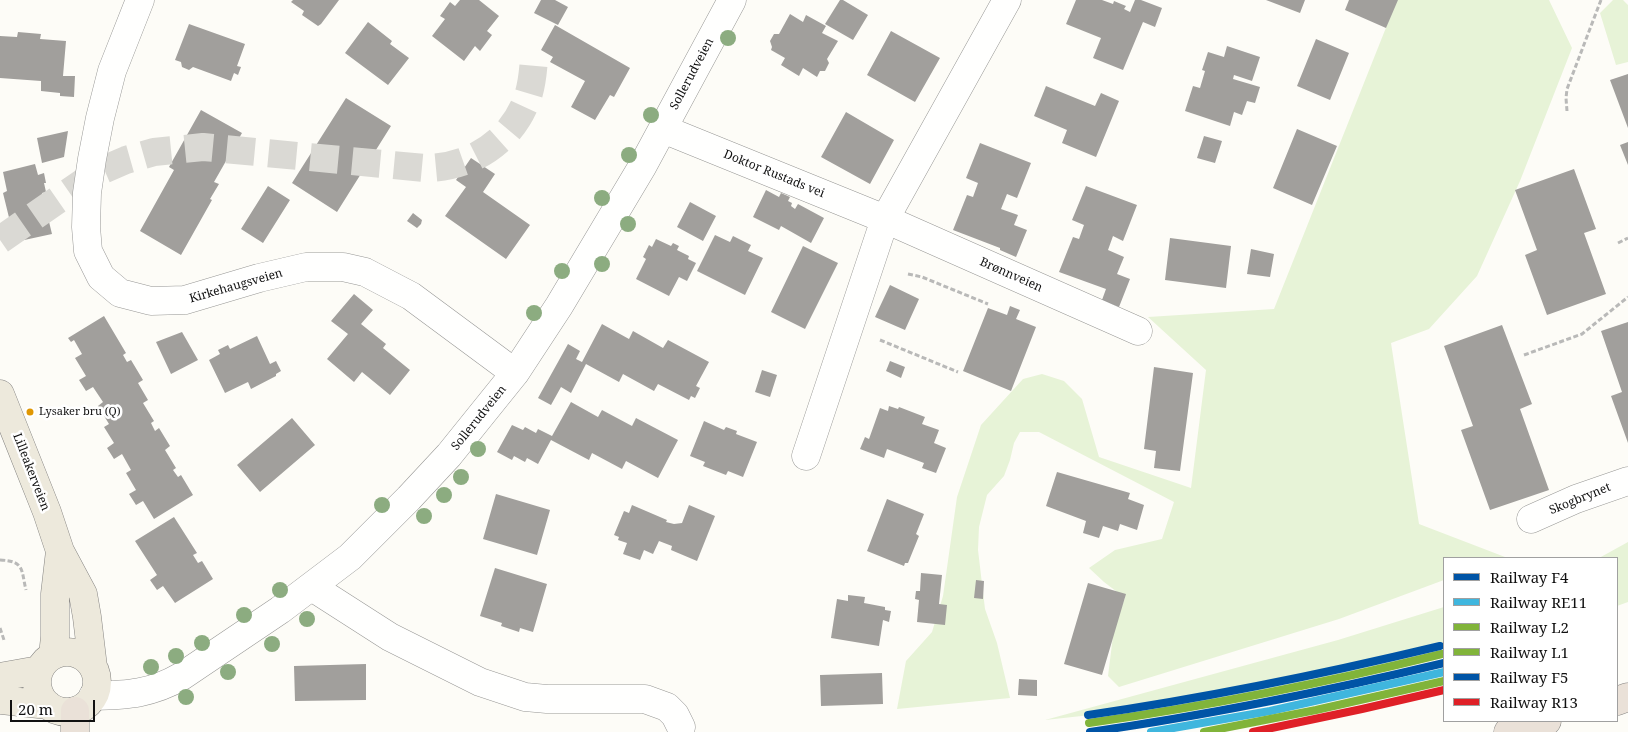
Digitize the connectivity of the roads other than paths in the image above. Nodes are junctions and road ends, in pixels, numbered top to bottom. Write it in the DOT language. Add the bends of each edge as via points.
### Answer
graph roads {
  1 [pos="140,0"];
  2 [pos="732,0"];
  3 [pos="1007,0"];
  4 [pos="663,129"];
  5 [pos="885,219"];
  6 [pos="1138,331"];
  7 [pos="515,373"];
  8 [pos="0,394"];
  9 [pos="806,456"];
  10 [pos="1628,480"];
  11 [pos="1532,519"];
  12 [pos="60,551"];
  13 [pos="312,587"];
  14 [pos="46,662"];
  15 [pos="93,667"];
  16 [pos="3,689"];
  17 [pos="48,705"];
  18 [pos="81,713"];
  19 [pos="1543,722"];
  20 [pos="680,727"];
  21 [pos="1508,732"];
  1 -- 7 [label="street, Kirkehaugsveien" via="112,71 91,168 86,226 88,252 101,277 120,293 151,301 185,300 306,267 343,267 365,272 411,296"];
  2 -- 4 [label="street, Sollerudveien"];
  3 -- 5 [label="street"];
  4 -- 5 [label="street, Doktor Rustads vei"];
  4 -- 7 [label="street, Sollerudveien" via="588,258"];
  5 -- 6 [label="street, Brønnveien"];
  5 -- 9 [label="street"];
  7 -- 13 [label="street, Sollerudveien" via="410,498 362,547"];
  8 -- 12 [label="main road, Lilleakerveien"];
  10 -- 11 [label="street, Skogbrynet"];
  12 -- 14 [label="main road, Lilleakerveien" via="55,637"];
  12 -- 15 [label="main road, Lilleakerveien" via="82,594 88,617"];
  13 -- 18 [label="street, Sollerudveien" via="168,684"];
  13 -- 20 [label="street" via="390,637 480,682 525,696 547,699 644,699 667,707"];
  14 -- 15 [label="main road" via="62,652 71,652"];
  14 -- 16 [label="main road"];
  14 -- 17 [label="main road" via="37,679 41,698"];
  15 -- 18 [label="main road" via="96,686"];
  16 -- 17 [label="main road"];
  17 -- 18 [label="main road" via="56,710"];
  19 -- 21 [label="highway"];
}
